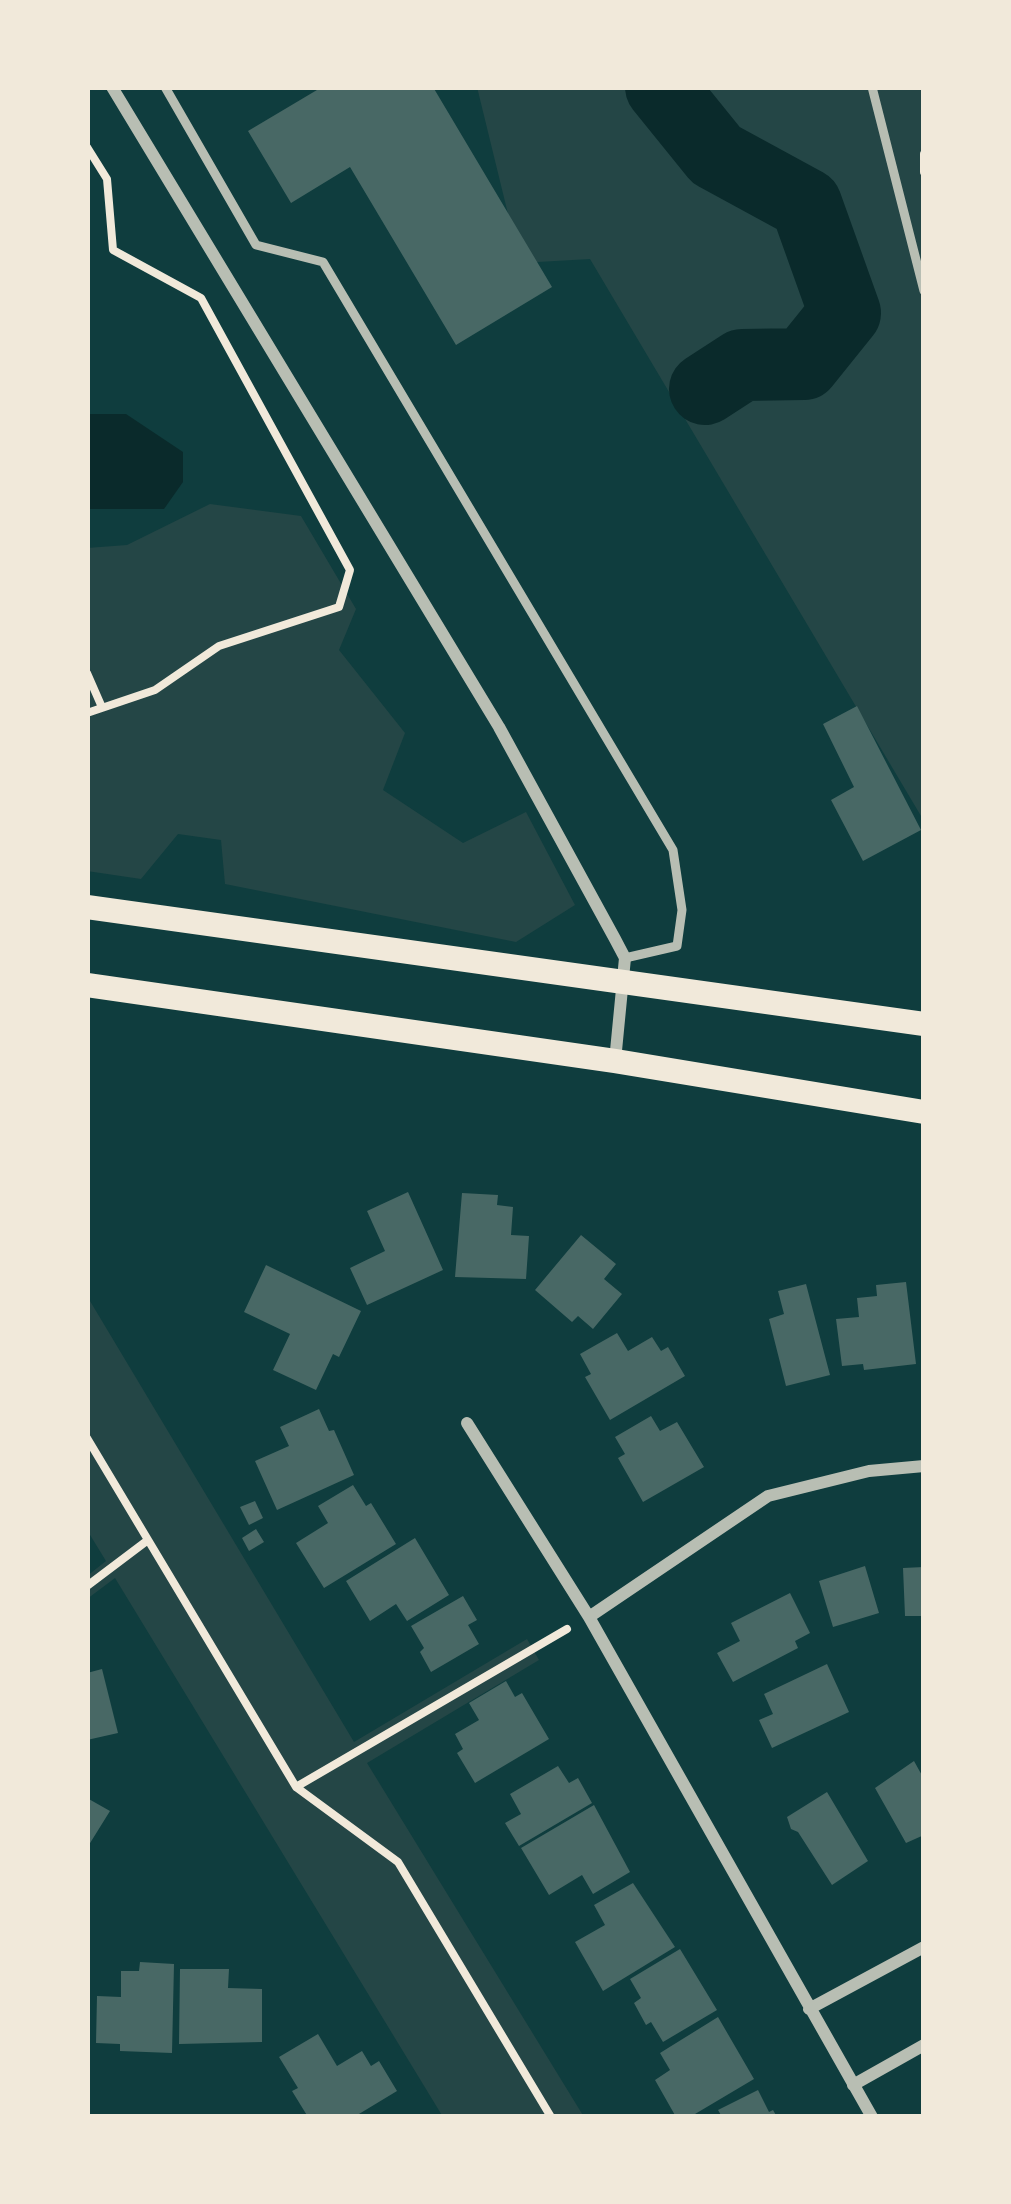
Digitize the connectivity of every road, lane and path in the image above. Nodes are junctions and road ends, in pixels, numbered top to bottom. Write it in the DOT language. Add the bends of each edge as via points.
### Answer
graph roads {
  1 [pos="112,87"];
  2 [pos="166,87"];
  3 [pos="872,87"];
  4 [pos="87,147"];
  5 [pos="924,154"];
  6 [pos="924,172"];
  7 [pos="924,291"];
  8 [pos="87,673"];
  9 [pos="101,705"];
  10 [pos="87,713"];
  11 [pos="87,907"];
  12 [pos="625,958"];
  13 [pos="87,985"];
  14 [pos="624,985"];
  15 [pos="924,1024"];
  16 [pos="615,1060"];
  17 [pos="924,1112"];
  18 [pos="467,1424"];
  19 [pos="87,1438"];
  20 [pos="924,1466"];
  21 [pos="148,1540"];
  22 [pos="87,1586"];
  23 [pos="589,1616"];
  24 [pos="296,1787"];
  25 [pos="924,1947"];
  26 [pos="809,2009"];
  27 [pos="924,2045"];
  28 [pos="853,2085"];
  29 [pos="551,2117"];
  30 [pos="872,2117"];
  1 -- 12 [label="street" via="499,727"];
  2 -- 12 [label="lane" via="256,244 323,262 673,850 682,910 677,946"];
  3 -- 7 [label="lane"];
  4 -- 9 [label="path" via="107,179 113,250 201,298 350,570 340,607 219,646 155,689"];
  5 -- 6 [label="path"];
  8 -- 9 [label="path"];
  9 -- 10 [label="path"];
  11 -- 14 [label="main road"];
  12 -- 14 [label="street"];
  13 -- 16 [label="main road"];
  14 -- 15 [label="main road"];
  14 -- 16 [label="street"];
  16 -- 17 [label="main road"];
  18 -- 23 [label="street"];
  19 -- 21 [label="path"];
  20 -- 23 [label="street" via="768,1496"];
  21 -- 22 [label="path"];
  21 -- 24 [label="path"];
  23 -- 24 [label="path"];
  23 -- 26 [label="street"];
  24 -- 29 [label="path" via="398,1862"];
  25 -- 26 [label="street"];
  26 -- 28 [label="street"];
  27 -- 28 [label="street"];
  28 -- 30 [label="street"];
}
